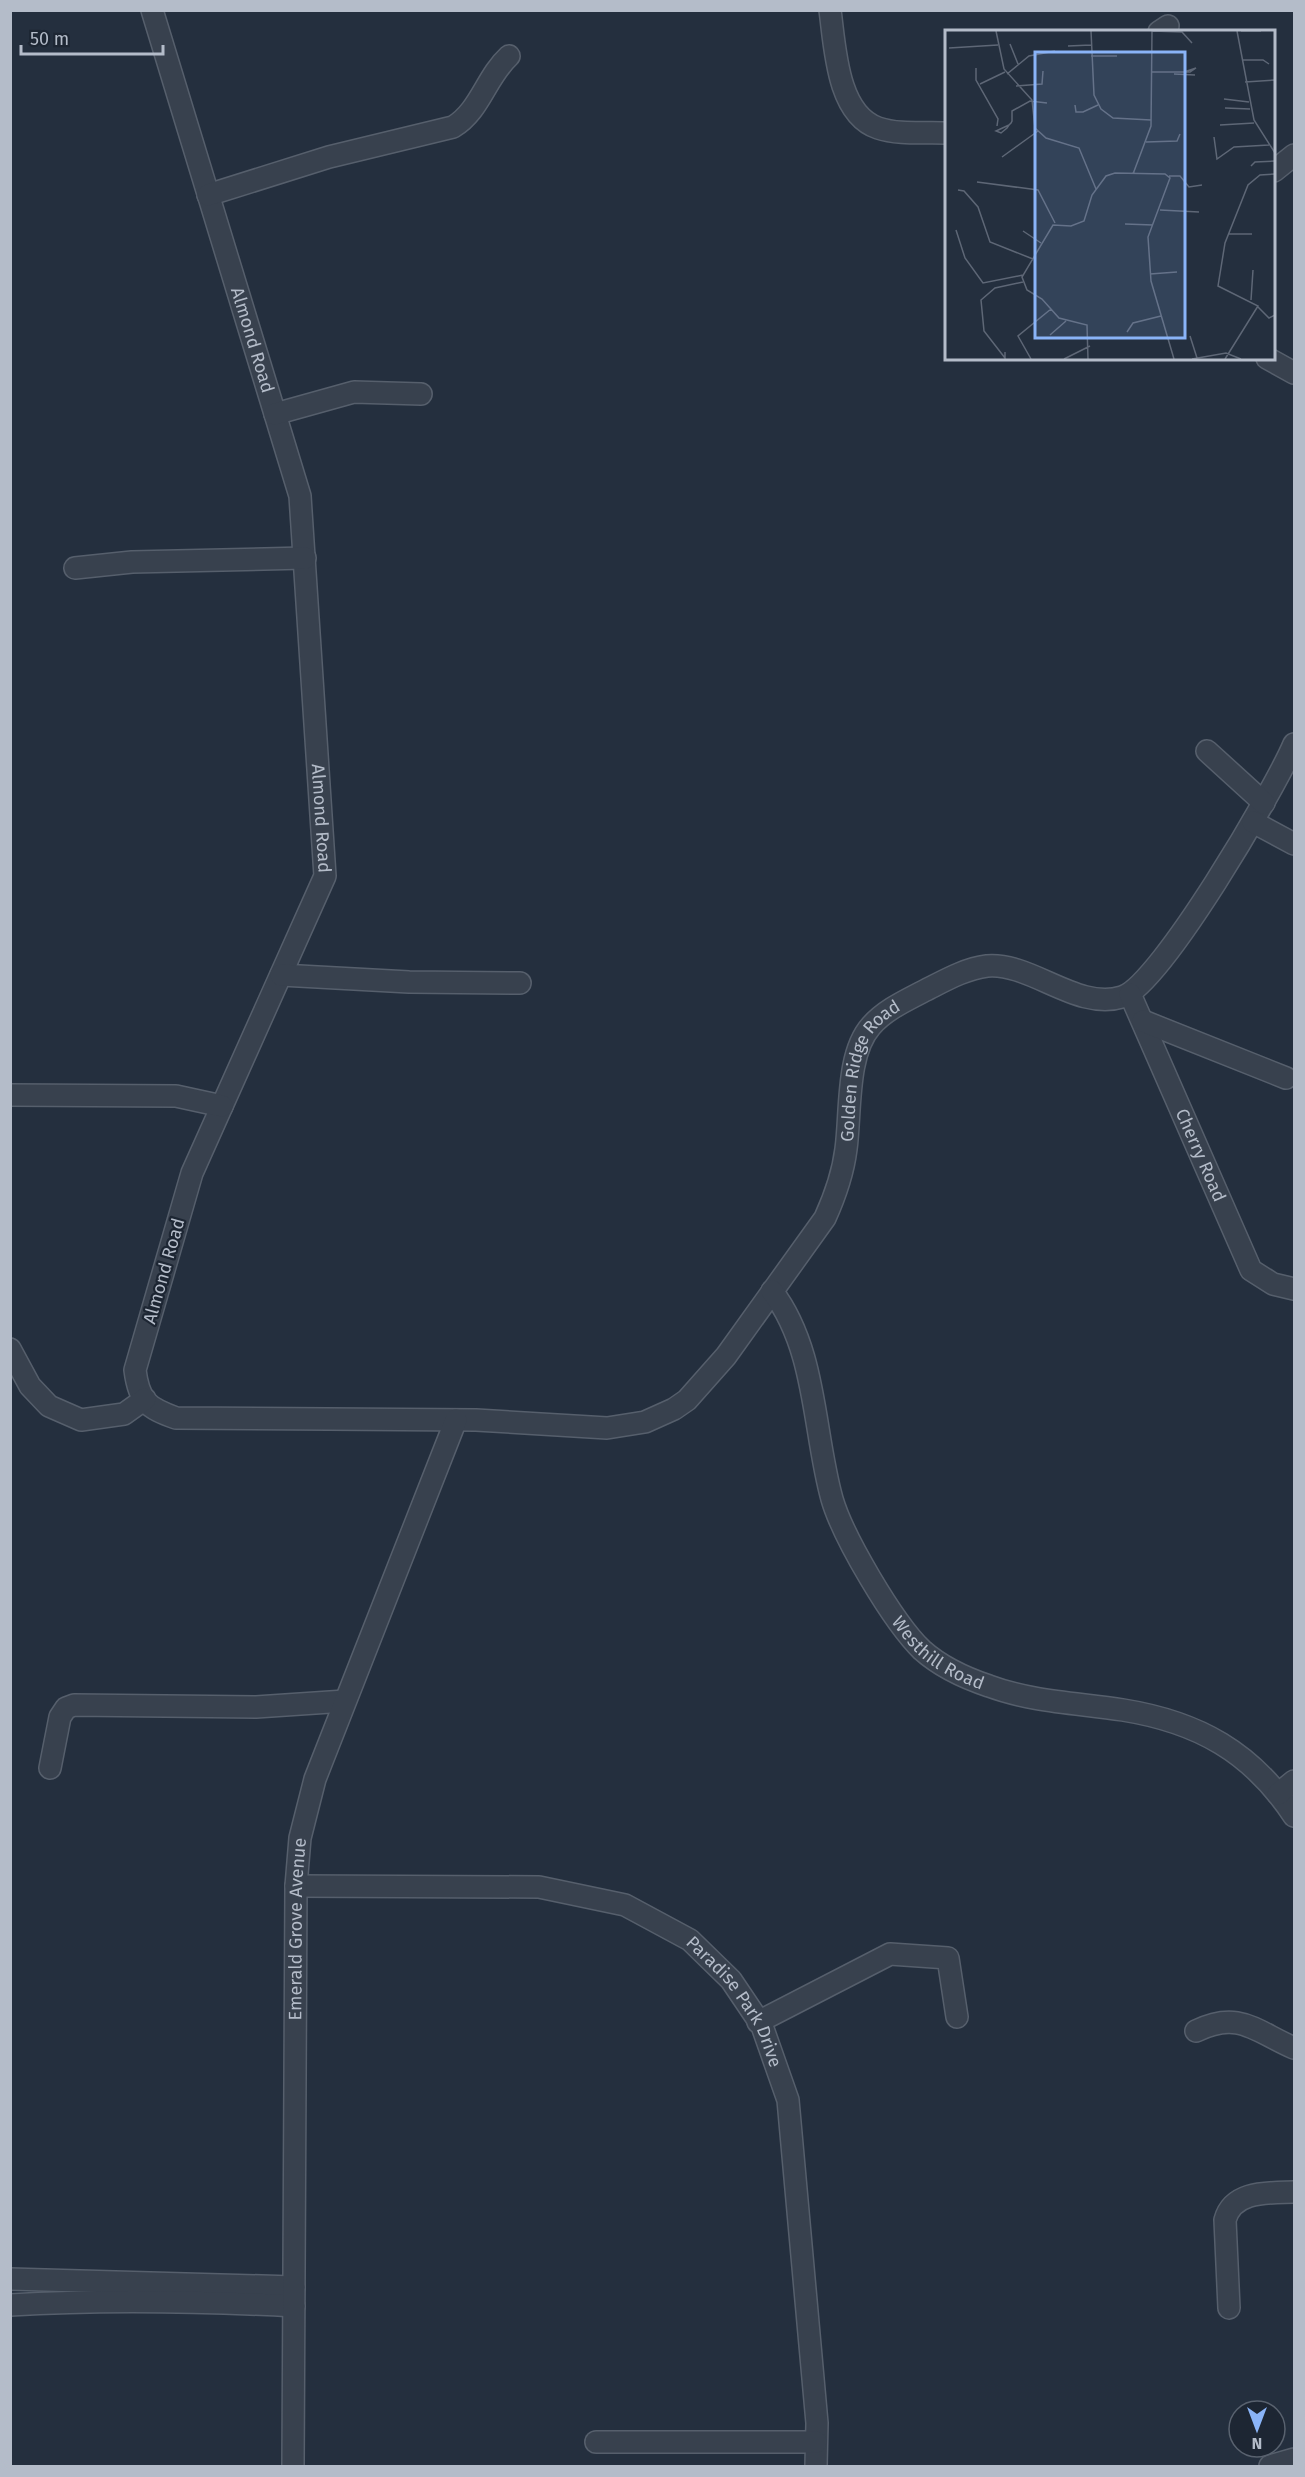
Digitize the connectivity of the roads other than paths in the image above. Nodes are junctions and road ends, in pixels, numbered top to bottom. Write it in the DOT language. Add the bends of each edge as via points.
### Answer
graph roads {
  1 [pos="152,10"];
  2 [pos="830,10"];
  3 [pos="509,56"];
  4 [pos="945,133"];
  5 [pos="1294,155"];
  6 [pos="1275,170"];
  7 [pos="208,195"];
  8 [pos="1271,360"];
  9 [pos="1294,373"];
  10 [pos="421,393"];
  11 [pos="275,414"];
  12 [pos="304,558"];
  13 [pos="75,568"];
  14 [pos="1294,744"];
  15 [pos="1208,751"];
  16 [pos="1264,803"];
  17 [pos="1253,822"];
  18 [pos="1294,844"];
  19 [pos="281,975"];
  20 [pos="520,983"];
  21 [pos="1130,994"];
  22 [pos="1143,1022"];
  23 [pos="1286,1078"];
  24 [pos="10,1095"];
  25 [pos="222,1106"];
  26 [pos="1294,1290"];
  27 [pos="772,1291"];
  28 [pos="10,1349"];
  29 [pos="145,1400"];
  30 [pos="456,1420"];
  31 [pos="345,1701"];
  32 [pos="50,1768"];
  33 [pos="1286,1787"];
  34 [pos="1294,1816"];
  35 [pos="297,1886"];
  36 [pos="957,2017"];
  37 [pos="758,2022"];
  38 [pos="1196,2031"];
  39 [pos="1294,2048"];
  40 [pos="1294,2192"];
  41 [pos="10,2279"];
  42 [pos="294,2296"];
  43 [pos="10,2304"];
  44 [pos="1229,2308"];
  45 [pos="596,2442"];
  46 [pos="816,2442"];
  47 [pos="1294,2459"];
  48 [pos="293,2466"];
  49 [pos="816,2466"];
  50 [pos="1270,2466"];
  1 -- 7 [label="street, Almond Road"];
  2 -- 4 [label="street" via="842,82 860,117 888,130"];
  3 -- 7 [label="street" via="497,67 472,111 453,127 329,158"];
  5 -- 6 [label="street"];
  7 -- 11 [label="street, Almond Road"];
  8 -- 9 [label="street"];
  10 -- 11 [label="street" via="354,392"];
  11 -- 12 [label="street, Almond Road" via="300,496"];
  12 -- 13 [label="street" via="132,562"];
  12 -- 19 [label="street, Almond Road" via="325,876"];
  14 -- 16 [label="street"];
  15 -- 16 [label="street"];
  16 -- 17 [label="street"];
  17 -- 18 [label="street"];
  17 -- 21 [label="street" via="1158,964"];
  19 -- 20 [label="street"];
  19 -- 25 [label="street, Almond Road"];
  21 -- 22 [label="street, Cherry Road"];
  21 -- 27 [label="street, Golden Ridge Road" via="1098,999 1015,970 989,966 957,974 880,1017 862,1038 856,1056 846,1149 833,1201 811,1239"];
  22 -- 23 [label="street"];
  22 -- 26 [label="street, Cherry Road" via="1251,1270 1273,1284"];
  24 -- 25 [label="street" via="176,1096"];
  25 -- 29 [label="street, Almond Road" via="192,1173 135,1370 137,1387"];
  27 -- 30 [label="street, Golden Ridge Road" via="687,1400 660,1417 627,1427 607,1428"];
  27 -- 33 [label="street, Westhill Road" via="795,1332 805,1365 824,1465 839,1519 882,1597 921,1649 947,1668 1003,1691 1178,1723 1235,1751"];
  28 -- 29 [label="street" via="30,1386 49,1406 81,1420 124,1414"];
  29 -- 30 [label="street" via="152,1409 176,1418"];
  30 -- 31 [label="street, Emerald Grove Avenue"];
  31 -- 32 [label="street" via="256,1707 75,1705 66,1708 60,1717"];
  31 -- 35 [label="street, Emerald Grove Avenue" via="315,1779 300,1838"];
  33 -- 34 [label="street, Westhill Road"];
  35 -- 37 [label="street, Paradise Park Drive" via="539,1887 625,1905 690,1940 731,1980"];
  35 -- 42 [label="street, Emerald Grove Avenue"];
  36 -- 37 [label="street" via="948,1958 890,1954"];
  37 -- 46 [label="street, Paradise Park Drive" via="788,2100"];
  38 -- 39 [label="street" via="1224,2020 1239,2022"];
  40 -- 44 [label="street" via="1252,2195 1228,2208 1225,2220"];
  41 -- 42 [label="street"];
  42 -- 43 [label="street"];
  42 -- 48 [label="street, Emerald Grove Avenue"];
  45 -- 46 [label="street"];
  46 -- 49 [label="street, Paradise Park Drive"];
  47 -- 50 [label="street"];
}
